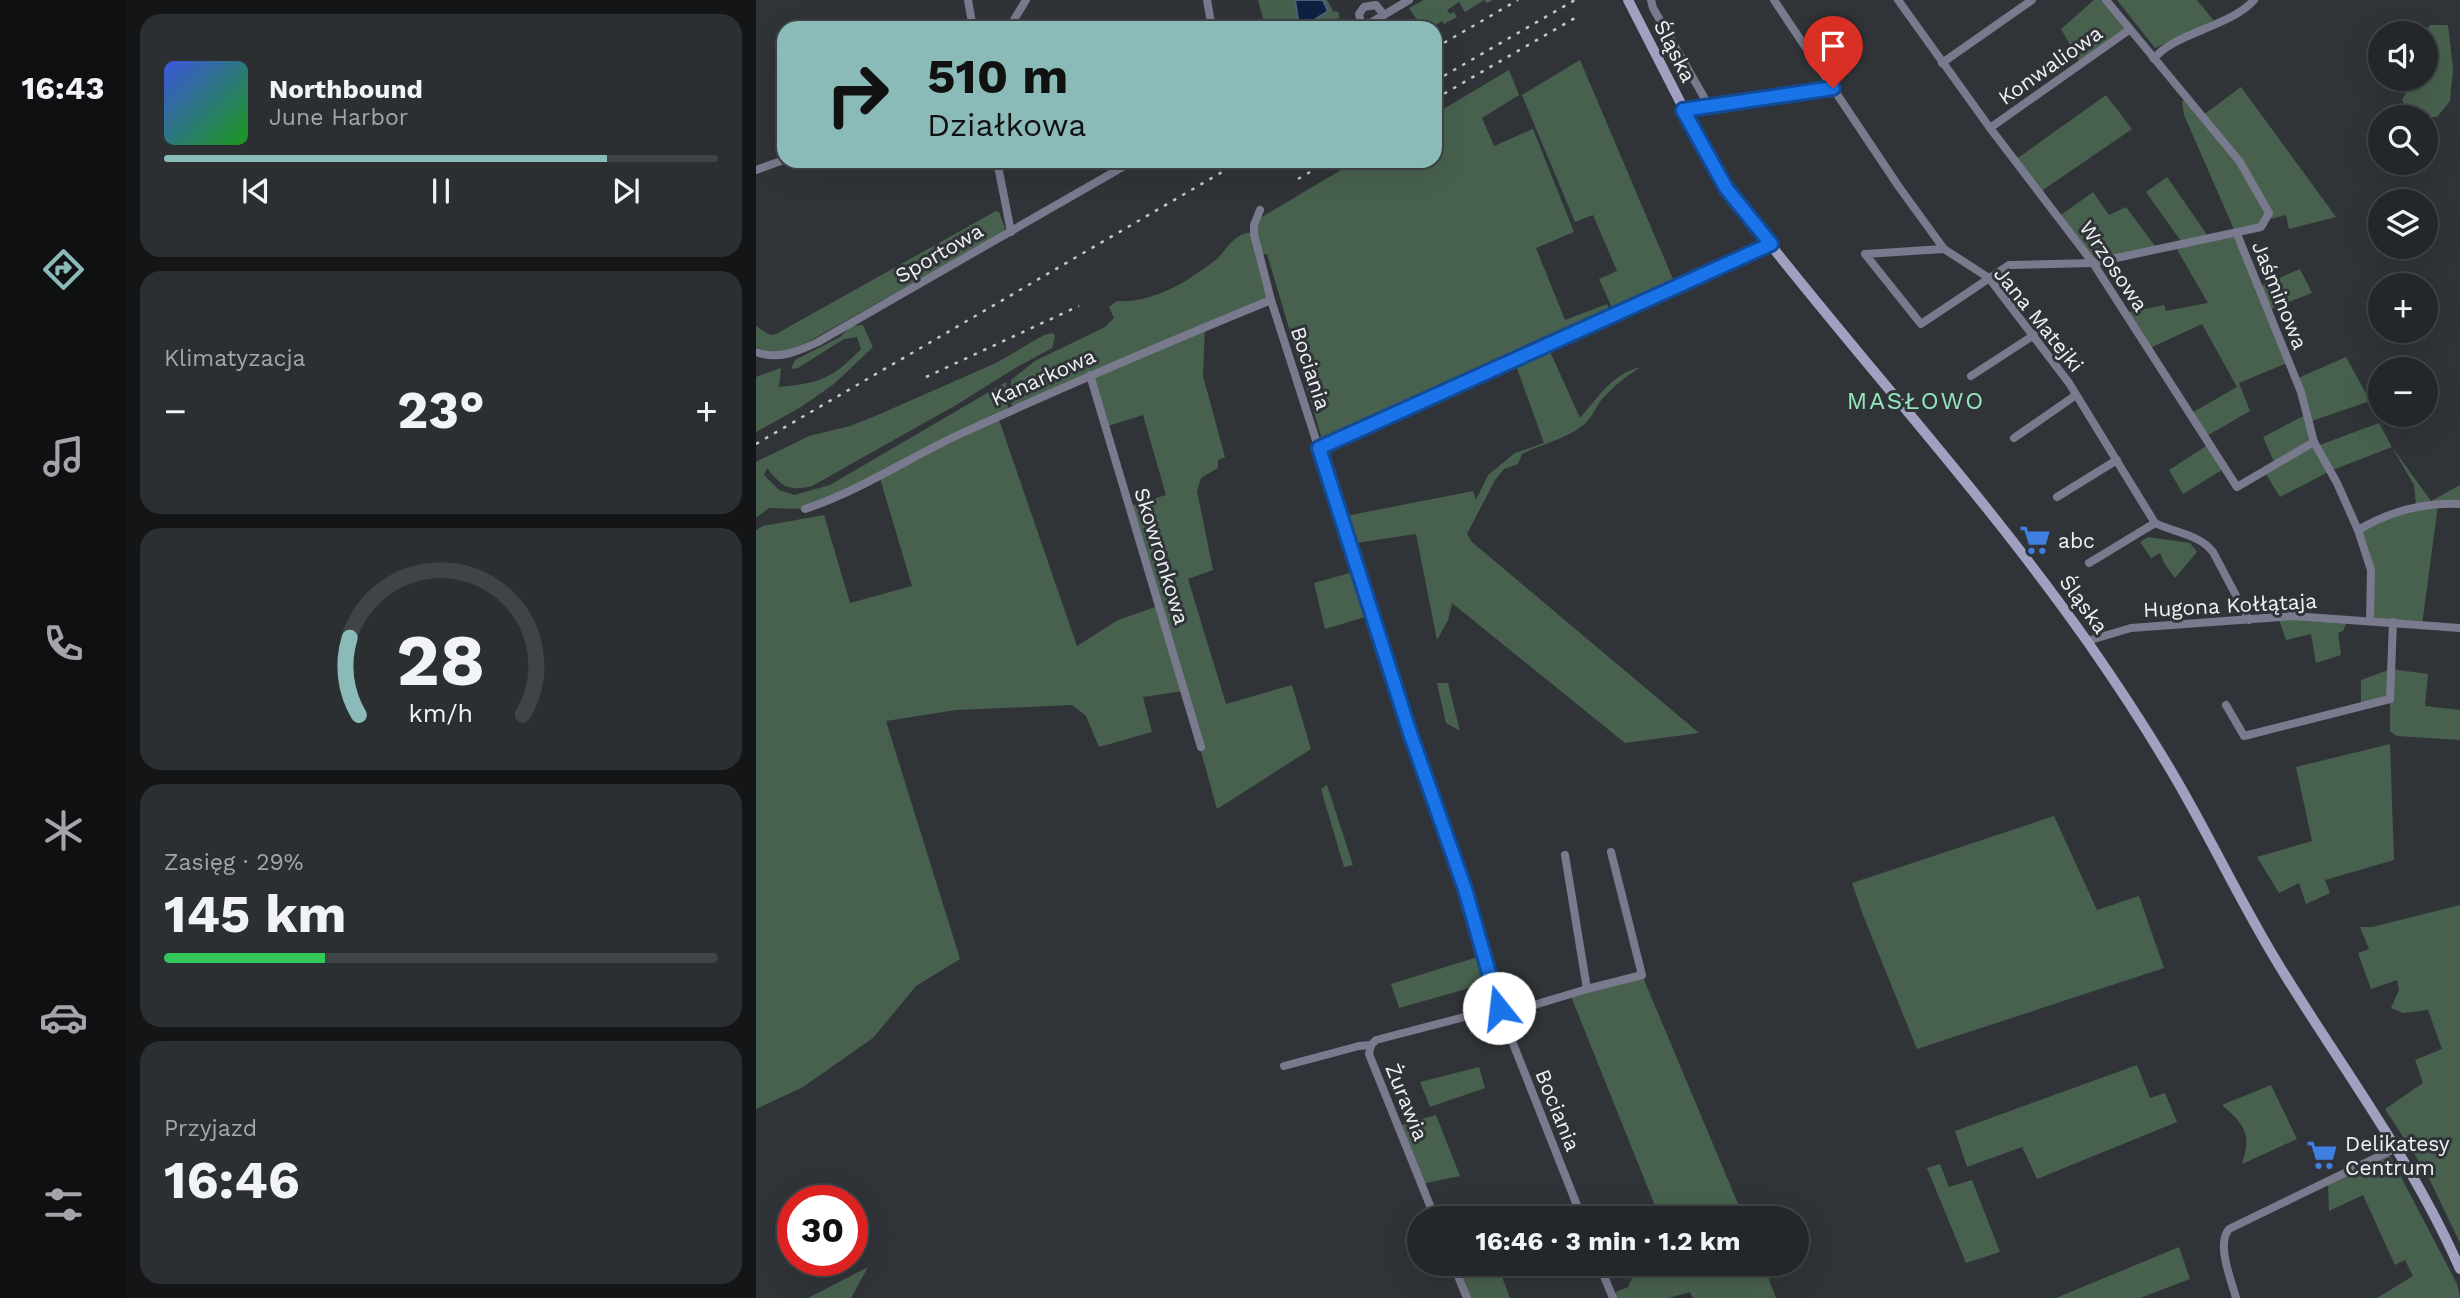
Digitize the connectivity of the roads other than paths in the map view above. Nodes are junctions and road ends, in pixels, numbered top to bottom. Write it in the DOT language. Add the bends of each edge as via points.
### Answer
graph roads {
  1 [pos="968,0"];
  2 [pos="1026,0"];
  3 [pos="1207,0"];
  4 [pos="1409,0"];
  5 [pos="1628,0"];
  6 [pos="1651,0"];
  7 [pos="1774,0"];
  8 [pos="1898,0"];
  9 [pos="2032,0"];
  10 [pos="2106,0"];
  11 [pos="2254,0"];
  12 [pos="1384,15"];
  13 [pos="972,21"];
  14 [pos="1013,21"];
  15 [pos="1211,21"];
  16 [pos="1360,21"];
  17 [pos="1374,21"];
  18 [pos="2129,30"];
  19 [pos="2154,59"];
  20 [pos="1942,63"];
  21 [pos="1833,88"];
  22 [pos="1709,106"];
  23 [pos="1683,110"];
  24 [pos="1990,128"];
  25 [pos="777,162"];
  26 [pos="998,168"];
  27 [pos="1121,168"];
  28 [pos="756,170"];
  29 [pos="1260,210"];
  30 [pos="1011,232"];
  31 [pos="2236,234"];
  32 [pos="1771,244"];
  33 [pos="1944,249"];
  34 [pos="2093,263"];
  35 [pos="1989,278"];
  36 [pos="1271,300"];
  37 [pos="2034,335"];
  38 [pos="756,352"];
  39 [pos="1090,375"];
  40 [pos="1971,376"];
  41 [pos="2076,395"];
  42 [pos="2014,438"];
  43 [pos="2314,442"];
  44 [pos="1319,448"];
  45 [pos="2117,460"];
  46 [pos="2057,497"];
  47 [pos="2460,504"];
  48 [pos="805,509"];
  49 [pos="2155,523"];
  50 [pos="2358,530"];
  51 [pos="2090,563"];
  52 [pos="2249,620"];
  53 [pos="2370,621"];
  54 [pos="2393,622"];
  55 [pos="2460,628"];
  56 [pos="2087,641"];
  57 [pos="2226,705"];
  58 [pos="1201,747"];
  59 [pos="1611,852"];
  60 [pos="1565,855"];
  61 [pos="1587,989"];
  62 [pos="1500,1011"];
  63 [pos="1371,1045"];
  64 [pos="1284,1066"];
  65 [pos="2396,1148"];
  66 [pos="1430,1206"];
  67 [pos="1577,1206"];
  68 [pos="2459,1267"];
  69 [pos="1458,1276"];
  70 [pos="1605,1276"];
  71 [pos="1467,1298"];
  72 [pos="1613,1298"];
  73 [pos="2236,1298"];
  1 -- 13 [label="street"];
  2 -- 14 [label="street"];
  3 -- 15 [label="street"];
  4 -- 12 [label="street"];
  5 -- 23 [label="street, Śląska"];
  6 -- 22 [label="street, Śląska"];
  7 -- 21 [label="street, Jana Matejki"];
  8 -- 20 [label="street, Wrzosowa"];
  9 -- 20 [label="street"];
  10 -- 18 [label="street, Jaśminowa"];
  11 -- 19 [label="street" via="2244,10 2165,49"];
  12 -- 16 [label="street" via="1376,5 1364,6"];
  12 -- 17 [label="street"];
  18 -- 19 [label="street, Jaśminowa"];
  18 -- 24 [label="street, Konwaliowa"];
  19 -- 31 [label="street, Jaśminowa" via="2240,162 2269,213 2261,227"];
  20 -- 24 [label="street, Wrzosowa"];
  21 -- 22 [label="street"];
  21 -- 33 [label="street, Jana Matejki"];
  22 -- 23 [label="street"];
  23 -- 32 [label="street, Śląska" via="1726,188"];
  24 -- 34 [label="street, Wrzosowa"];
  25 -- 28 [label="street"];
  26 -- 30 [label="street"];
  27 -- 30 [label="street, Sportowa"];
  29 -- 36 [label="street, Bociania" via="1254,234"];
  30 -- 38 [label="street, Sportowa" via="805,348 777,356"];
  31 -- 34 [label="street"];
  31 -- 43 [label="street, Jaśminowa" via="2301,392"];
  32 -- 44 [label="street"];
  32 -- 56 [label="street, Śląska" via="1984,505"];
  33 -- 35 [label="street, Jana Matejki"];
  33 -- 35 [label="street" via="1865,254 1921,324"];
  34 -- 35 [label="street" via="2009,265"];
  34 -- 43 [label="street, Wrzosowa" via="2237,487"];
  35 -- 37 [label="street, Jana Matejki"];
  36 -- 39 [label="street, Kanarkowa"];
  36 -- 44 [label="street, Bociania"];
  37 -- 40 [label="street"];
  37 -- 41 [label="street, Jana Matejki"];
  39 -- 48 [label="street, Kanarkowa" via="933,447 835,499"];
  39 -- 58 [label="street, Skowronkowa"];
  41 -- 42 [label="street"];
  41 -- 45 [label="street, Jana Matejki"];
  43 -- 50 [label="street, Jaśminowa"];
  44 -- 62 [label="street, Bociania" via="1465,889"];
  45 -- 46 [label="street"];
  45 -- 49 [label="street, Jana Matejki"];
  47 -- 50 [label="street" via="2424,505"];
  49 -- 51 [label="street"];
  49 -- 52 [label="street" via="2205,542"];
  50 -- 53 [label="street, Jaśminowa" via="2371,570"];
  52 -- 53 [label="street, Hugona Kołłątaja" via="2313,616"];
  52 -- 56 [label="street, Hugona Kołłątaja" via="2131,628"];
  53 -- 54 [label="street, Hugona Kołłątaja"];
  54 -- 55 [label="street, Hugona Kołłątaja"];
  54 -- 57 [label="street" via="2390,699 2244,736"];
  56 -- 65 [label="street, Śląska" via="2173,774 2269,950"];
  59 -- 61 [label="street" via="1642,975"];
  60 -- 61 [label="street"];
  61 -- 62 [label="street"];
  62 -- 63 [label="street, Żurawia"];
  62 -- 67 [label="street, Bociania"];
  63 -- 64 [label="street"];
  63 -- 66 [label="street, Żurawia" via="1369,1054"];
  65 -- 68 [label="street, Śląska"];
  65 -- 73 [label="street" via="2229,1229 2222,1245"];
  69 -- 71 [label="street"];
  70 -- 72 [label="street"];
}
